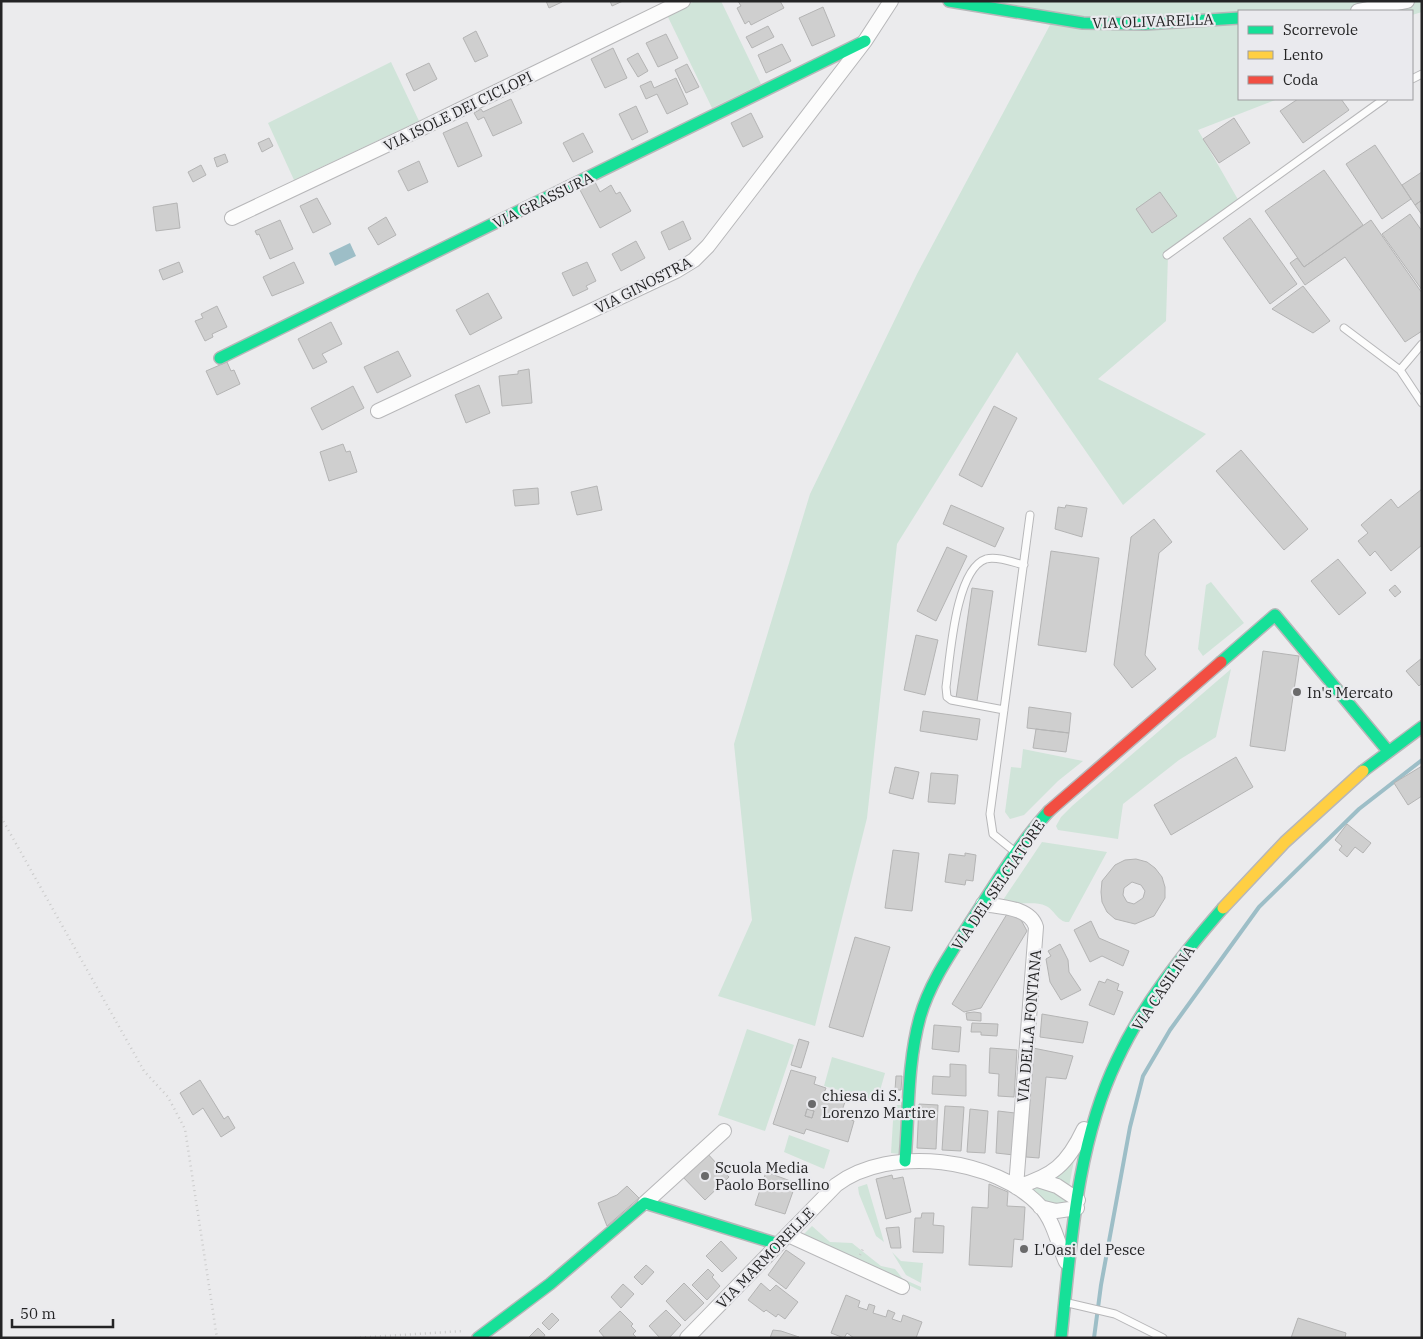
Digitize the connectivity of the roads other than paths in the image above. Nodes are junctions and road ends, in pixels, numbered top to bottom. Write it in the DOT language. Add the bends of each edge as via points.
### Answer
graph roads {
  1 [pos="683,1"];
  2 [pos="891,1"];
  3 [pos="950,1"];
  4 [pos="1407,1"];
  5 [pos="1363,10"];
  6 [pos="1238,18"];
  7 [pos="865,41"];
  8 [pos="1383,100"];
  9 [pos="232,218"];
  10 [pos="1168,255"];
  11 [pos="1344,328"];
  12 [pos="1422,344"];
  13 [pos="220,358"];
  14 [pos="1400,370"];
  15 [pos="1422,403"];
  16 [pos="378,411"];
  17 [pos="1030,515"];
  18 [pos="1024,565"];
  19 [pos="1004,710"];
  20 [pos="1422,727"];
  21 [pos="1388,751"];
  22 [pos="1016,853"];
  23 [pos="983,904"];
  24 [pos="1110,1076"];
  25 [pos="724,1131"];
  26 [pos="905,1160"];
  27 [pos="1038,1180"];
  28 [pos="1016,1187"];
  29 [pos="645,1203"];
  30 [pos="1078,1204"];
  31 [pos="1040,1207"];
  32 [pos="783,1240"];
  33 [pos="1069,1267"];
  34 [pos="902,1287"];
  35 [pos="1064,1303"];
  36 [pos="480,1337"];
  37 [pos="687,1338"];
  38 [pos="1061,1338"];
  39 [pos="1163,1338"];
  1 -- 9 [label="street, VIA ISOLE DEI CICLOPI"];
  2 -- 7 [label="street, VIA GINOSTRA"];
  3 -- 6 [label="street, VIA OLIVARELLA" via="1082,23 1145,24"];
  4 -- 5 [label="street"];
  7 -- 13 [label="street, VIA GRASSURA"];
  7 -- 16 [label="street, VIA GINOSTRA" via="694,260"];
  8 -- 10 [label="lane"];
  11 -- 14 [label="lane"];
  12 -- 14 [label="lane"];
  14 -- 15 [label="lane"];
  17 -- 18 [label="lane"];
  18 -- 19 [label="lane"];
  18 -- 19 [label="lane" via="992,558 981,561 974,568 958,601 946,687 947,697 956,702"];
  19 -- 22 [label="lane" via="990,823 997,839"];
  20 -- 21 [label="street, VIA CASILINA"];
  21 -- 22 [label="street, VIA DEL SELCIATORE" via="1275,615 1056,804"];
  21 -- 24 [label="street, VIA CASILINA" via="1297,828 1234,896 1170,972 1144,1012"];
  22 -- 23 [label="street, VIA DEL SELCIATORE"];
  23 -- 26 [label="street, VIA DEL SELCIATORE" via="937,976 920,1016"];
  23 -- 28 [label="street, VIA DELLA FONTANA" via="1026,914 1036,927"];
  24 -- 27 [label="street" via="1072,1152 1057,1169"];
  24 -- 30 [label="street, VIA CASILINA" via="1093,1126"];
  25 -- 29 [label="street"];
  26 -- 28 [label="street, VIA MARMORELLE" via="928,1160 967,1168"];
  26 -- 32 [label="street, VIA MARMORELLE" via="867,1169 844,1179"];
  27 -- 28 [label="street"];
  27 -- 30 [label="street" via="1057,1186"];
  28 -- 31 [label="street, VIA MARMORELLE"];
  29 -- 32 [label="street" via="738,1232"];
  29 -- 36 [label="street" via="550,1284"];
  30 -- 31 [label="street" via="1056,1212"];
  30 -- 33 [label="street, VIA CASILINA"];
  31 -- 33 [label="street, VIA MARMORELLE" via="1053,1228"];
  32 -- 34 [label="street"];
  32 -- 37 [label="street, VIA MARMORELLE"];
  33 -- 35 [label="street, VIA CASILINA"];
  35 -- 38 [label="street, VIA CASILINA"];
  35 -- 39 [label="lane" via="1115,1314"];
}
